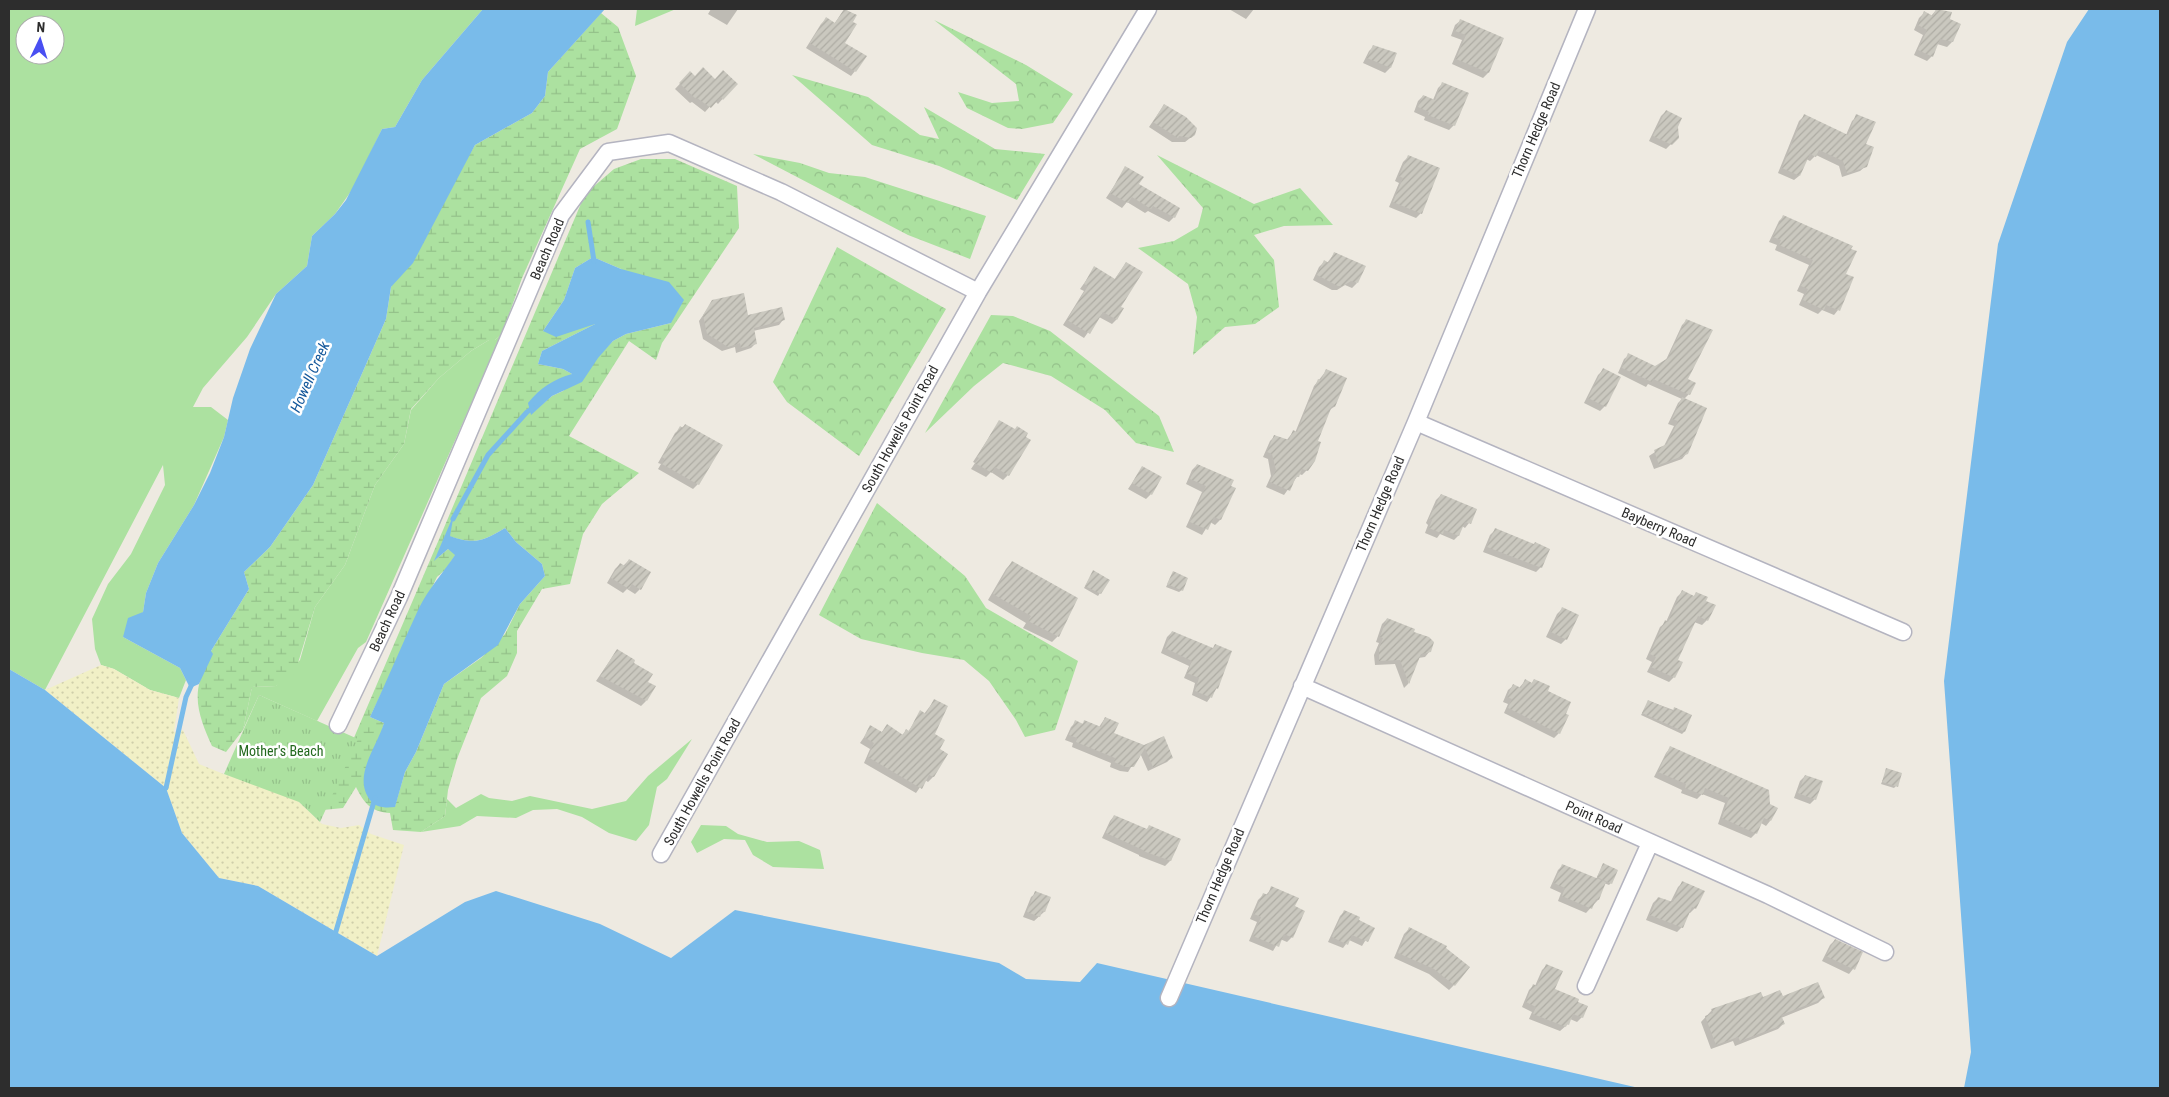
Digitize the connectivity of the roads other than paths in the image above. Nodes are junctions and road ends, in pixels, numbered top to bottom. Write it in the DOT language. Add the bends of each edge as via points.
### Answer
graph roads {
  1 [pos="1148,9"];
  2 [pos="1587,9"];
  3 [pos="978,292"];
  4 [pos="1416,422"];
  5 [pos="1903,632"];
  6 [pos="1302,686"];
  7 [pos="338,725"];
  8 [pos="1650,843"];
  9 [pos="662,854"];
  10 [pos="1885,952"];
  11 [pos="1586,986"];
  12 [pos="1169,998"];
  1 -- 3 [label="street, South Howells Point Road"];
  2 -- 4 [label="street, Thorn Hedge Road"];
  3 -- 7 [label="street, Beach Road" via="781,192 669,143 608,152 561,215 399,597"];
  3 -- 9 [label="street, South Howells Point Road"];
  4 -- 5 [label="street, Bayberry Road"];
  4 -- 6 [label="street, Thorn Hedge Road"];
  6 -- 8 [label="street, Point Road"];
  6 -- 12 [label="street, Thorn Hedge Road"];
  8 -- 10 [label="street, Point Road"];
  8 -- 11 [label="street"];
}
